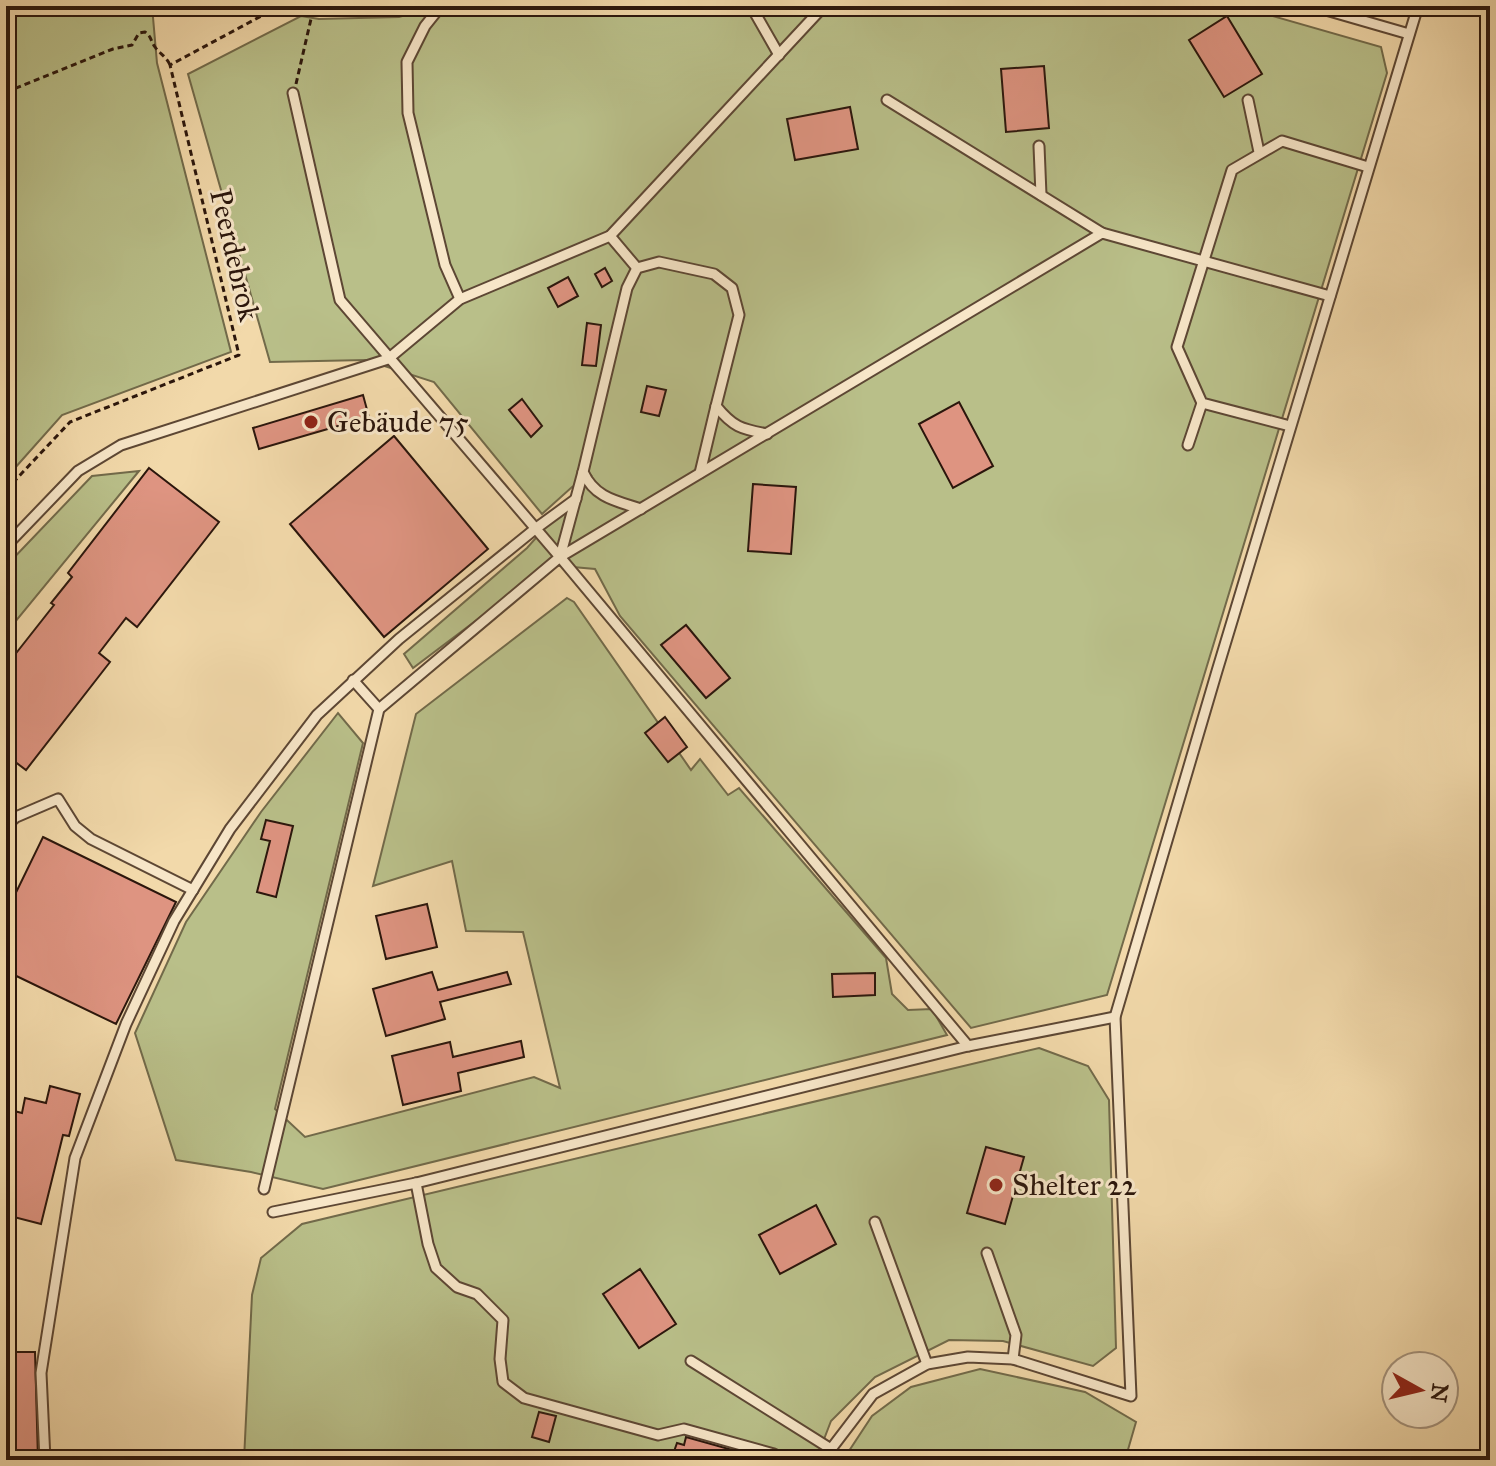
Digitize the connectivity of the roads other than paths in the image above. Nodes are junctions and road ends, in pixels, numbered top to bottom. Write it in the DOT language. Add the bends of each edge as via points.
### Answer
graph roads {
  1 [pos="441,6"];
  2 [pos="751,6"];
  3 [pos="824,6"];
  4 [pos="1312,6"];
  5 [pos="1418,6"];
  6 [pos="1409,34"];
  7 [pos="779,55"];
  8 [pos="293,93"];
  9 [pos="887,100"];
  10 [pos="1248,100"];
  11 [pos="1039,146"];
  12 [pos="1259,152"];
  13 [pos="1368,167"];
  14 [pos="1041,195"];
  15 [pos="1102,233"];
  16 [pos="610,236"];
  17 [pos="1204,260"];
  18 [pos="637,268"];
  19 [pos="1330,296"];
  20 [pos="460,299"];
  21 [pos="388,359"];
  22 [pos="1202,403"];
  23 [pos="716,406"];
  24 [pos="1290,426"];
  25 [pos="767,434"];
  26 [pos="1188,445"];
  27 [pos="583,472"];
  28 [pos="700,473"];
  29 [pos="576,499"];
  30 [pos="641,509"];
  31 [pos="535,529"];
  32 [pos="6,546"];
  33 [pos="560,557"];
  34 [pos="353,680"];
  35 [pos="379,709"];
  36 [pos="6,826"];
  37 [pos="193,890"];
  38 [pos="1115,1017"];
  39 [pos="968,1046"];
  40 [pos="416,1183"];
  41 [pos="264,1189"];
  42 [pos="273,1212"];
  43 [pos="875,1222"];
  44 [pos="987,1253"];
  45 [pos="1013,1359"];
  46 [pos="691,1361"];
  47 [pos="927,1364"];
  48 [pos="831,1449"];
  49 [pos="45,1460"];
  50 [pos="778,1460"];
  51 [pos="827,1460"];
  1 -- 20 [label="lane" via="407,62 408,113 445,265"];
  2 -- 7 [label="lane"];
  3 -- 7 [label="lane"];
  4 -- 6 [label="lane"];
  5 -- 6 [label="lane"];
  6 -- 13 [label="lane"];
  7 -- 16 [label="lane"];
  8 -- 21 [label="lane" via="340,300"];
  9 -- 14 [label="lane"];
  10 -- 12 [label="lane"];
  11 -- 14 [label="lane"];
  12 -- 13 [label="lane" via="1282,141"];
  12 -- 17 [label="lane" via="1232,170"];
  13 -- 19 [label="lane"];
  14 -- 15 [label="lane"];
  15 -- 17 [label="lane"];
  15 -- 25 [label="lane"];
  16 -- 18 [label="lane"];
  16 -- 20 [label="lane"];
  17 -- 19 [label="lane"];
  17 -- 22 [label="lane" via="1177,347"];
  18 -- 23 [label="lane" via="659,262 714,274 732,288 739,315"];
  18 -- 27 [label="lane" via="627,288"];
  19 -- 24 [label="lane"];
  20 -- 21 [label="lane"];
  21 -- 31 [label="lane"];
  21 -- 32 [label="lane" via="121,445 78,471"];
  22 -- 24 [label="lane"];
  22 -- 26 [label="lane"];
  23 -- 25 [label="lane" via="729,422"];
  23 -- 28 [label="lane"];
  24 -- 38 [label="lane"];
  25 -- 28 [label="lane"];
  27 -- 29 [label="lane"];
  27 -- 30 [label="lane" via="604,497"];
  28 -- 30 [label="lane"];
  29 -- 31 [label="lane"];
  29 -- 33 [label="lane"];
  30 -- 33 [label="lane"];
  31 -- 33 [label="lane"];
  31 -- 34 [label="lane"];
  33 -- 35 [label="lane"];
  33 -- 39 [label="lane"];
  34 -- 35 [label="lane"];
  34 -- 37 [label="lane" via="317,715 230,829"];
  35 -- 41 [label="lane"];
  36 -- 37 [label="lane" via="58,799 75,826 91,839"];
  37 -- 49 [label="lane" via="126,1024 75,1158 41,1373"];
  38 -- 39 [label="lane"];
  38 -- 45 [label="lane" via="1131,1396"];
  39 -- 40 [label="lane"];
  40 -- 42 [label="lane"];
  40 -- 50 [label="lane" via="436,1268 457,1287 477,1294 503,1320 503,1382 524,1398 658,1435 684,1429 774,1454"];
  43 -- 47 [label="lane"];
  44 -- 45 [label="lane" via="1016,1335"];
  45 -- 47 [label="lane" via="968,1357"];
  46 -- 48 [label="lane"];
  47 -- 48 [label="lane" via="873,1394"];
  48 -- 51 [label="lane"];
}
